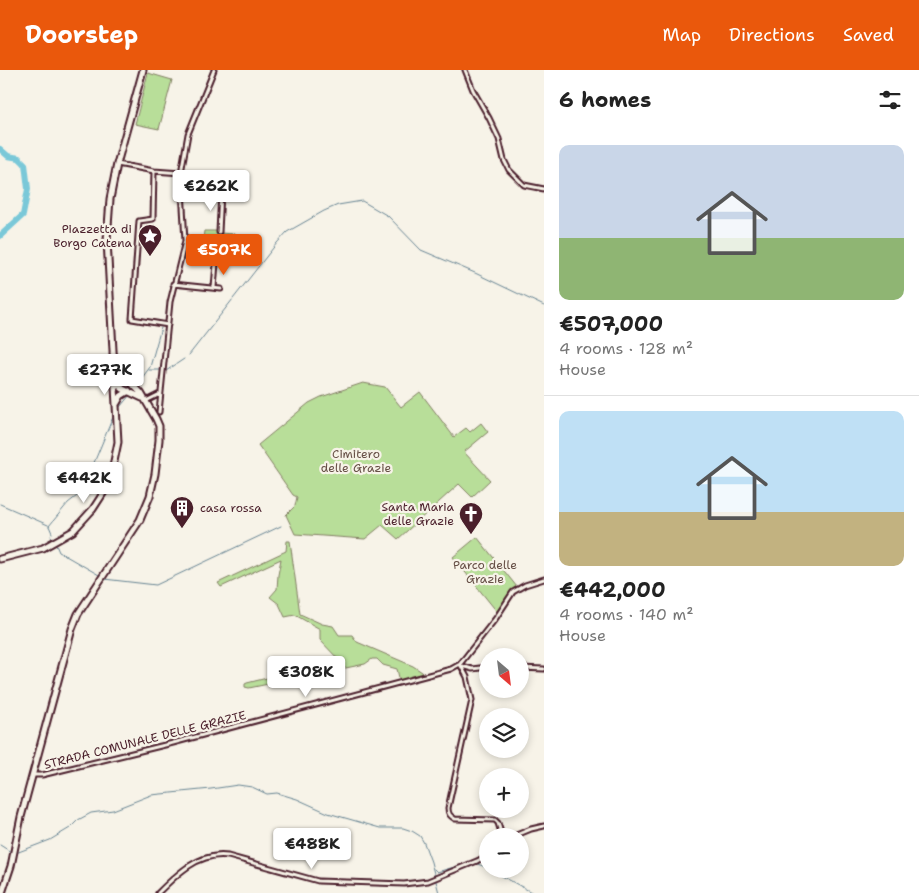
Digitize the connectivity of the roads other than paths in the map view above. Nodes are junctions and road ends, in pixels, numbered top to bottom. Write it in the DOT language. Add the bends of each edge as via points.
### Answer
graph roads {
  1 [pos="142,70"];
  2 [pos="214,70"];
  3 [pos="465,70"];
  4 [pos="117,164"];
  5 [pos="154,171"];
  6 [pos="181,173"];
  7 [pos="544,189"];
  8 [pos="182,190"];
  9 [pos="221,192"];
  10 [pos="234,193"];
  11 [pos="219,232"];
  12 [pos="216,263"];
  13 [pos="174,284"];
  14 [pos="214,288"];
  15 [pos="221,289"];
  16 [pos="168,325"];
  17 [pos="113,353"];
  18 [pos="129,381"];
  19 [pos="115,382"];
  20 [pos="129,391"];
  21 [pos="160,394"];
  22 [pos="146,402"];
  23 [pos="116,408"];
  24 [pos="160,412"];
  25 [pos="0,559"];
  26 [pos="544,579"];
  27 [pos="461,665"];
  28 [pos="479,668"];
  29 [pos="529,669"];
  30 [pos="544,669"];
  31 [pos="32,775"];
  32 [pos="544,826"];
  33 [pos="500,828"];
  34 [pos="529,830"];
  35 [pos="479,860"];
  36 [pos="2,893"];
  37 [pos="158,893"];
  1 -- 4 [label="street"];
  2 -- 6 [label="street" via="188,134"];
  3 -- 7 [label="street" via="499,139 509,170 524,185"];
  4 -- 5 [label="street"];
  4 -- 17 [label="street" via="107,240"];
  5 -- 6 [label="street"];
  5 -- 16 [label="street" via="153,219 139,221 132,319"];
  6 -- 8 [label="street"];
  8 -- 9 [label="street"];
  8 -- 13 [label="street" via="185,241"];
  9 -- 10 [label="street"];
  9 -- 11 [label="street"];
  12 -- 14 [label="street"];
  13 -- 14 [label="street"];
  13 -- 16 [label="street"];
  14 -- 15 [label="street"];
  16 -- 21 [label="street"];
  17 -- 18 [label="street"];
  17 -- 19 [label="street"];
  18 -- 19 [label="street"];
  18 -- 22 [label="street"];
  19 -- 20 [label="street"];
  19 -- 23 [label="street"];
  20 -- 22 [label="street"];
  20 -- 23 [label="street" via="121,396"];
  21 -- 22 [label="street"];
  21 -- 24 [label="street"];
  22 -- 31 [label="street" via="156,419 159,433 150,496 140,520 78,614"];
  23 -- 25 [label="street" via="118,442 114,463 104,492 93,510 73,531 59,540"];
  26 -- 27 [label="street" via="513,592"];
  27 -- 28 [label="street"];
  27 -- 31 [label="street, STRADA COMUNALE DELLE GRAZIE" via="173,743"];
  27 -- 33 [label="street" via="468,677 472,700 448,813 455,819 495,820"];
  29 -- 30 [label="street"];
  31 -- 36 [label="street"];
  32 -- 34 [label="street"];
  35 -- 37 [label="street" via="428,880 404,884 324,882 228,856 214,856 186,868"];
}
